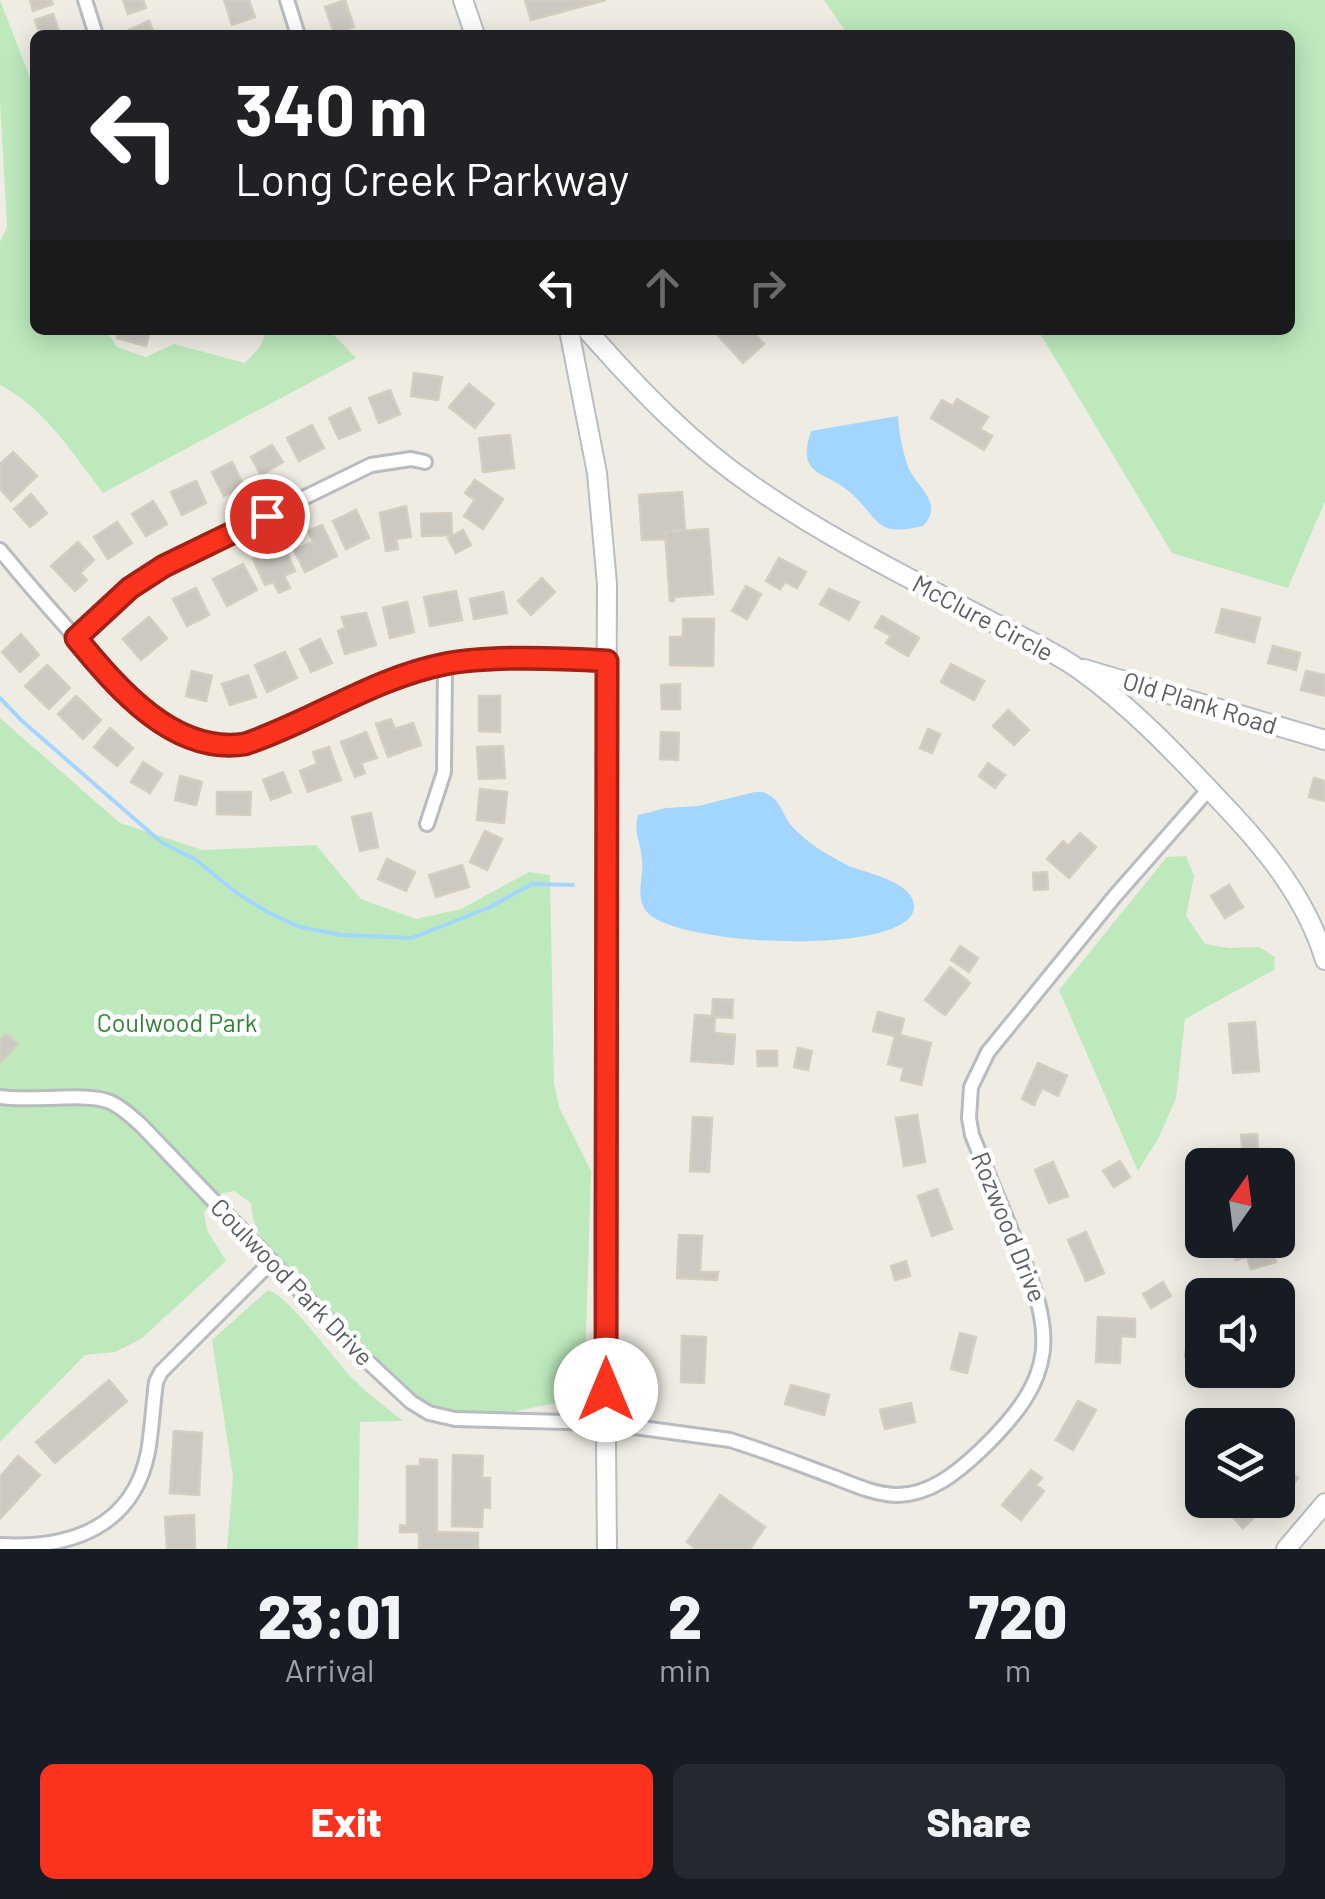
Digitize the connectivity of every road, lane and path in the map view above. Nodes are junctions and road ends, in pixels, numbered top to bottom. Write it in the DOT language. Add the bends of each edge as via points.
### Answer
graph roads {
  1 [pos="85,0"];
  2 [pos="287,0"];
  3 [pos="463,0"];
  4 [pos="94,30"];
  5 [pos="296,30"];
  6 [pos="473,30"];
  7 [pos="570,335"];
  8 [pos="592,335"];
  9 [pos="426,462"];
  10 [pos="0,550"];
  11 [pos="76,638"];
  12 [pos="607,661"];
  13 [pos="445,664"];
  14 [pos="1074,666"];
  15 [pos="1325,740"];
  16 [pos="1209,789"];
  17 [pos="427,824"];
  18 [pos="1325,960"];
  19 [pos="0,1096"];
  20 [pos="271,1262"];
  21 [pos="606,1423"];
  22 [pos="1325,1503"];
  23 [pos="0,1544"];
  24 [pos="608,1549"];
  25 [pos="1286,1549"];
  1 -- 4 [label="street"];
  2 -- 5 [label="street"];
  3 -- 6 [label="street"];
  7 -- 12 [label="street" via="599,490"];
  8 -- 14 [label="street, McClure Circle" via="687,435 757,489 869,558"];
  9 -- 11 [label="street" via="371,465 164,566"];
  10 -- 11 [label="street"];
  11 -- 13 [label="street" via="158,720 192,740 226,746"];
  12 -- 13 [label="street"];
  12 -- 21 [label="street"];
  13 -- 17 [label="street" via="444,772"];
  14 -- 15 [label="street, Old Plank Road"];
  14 -- 16 [label="street, McClure Circle"];
  16 -- 18 [label="street, McClure Circle" via="1289,885"];
  16 -- 21 [label="street, Rozwood Drive" via="1016,1015 971,1087 972,1135 1033,1281 1044,1324 1036,1378 994,1438 946,1478 918,1493 895,1495 730,1440"];
  19 -- 20 [label="street, Coulwood Park Drive" via="106,1100 120,1107"];
  20 -- 21 [label="street, Coulwood Park Drive" via="410,1402 429,1413"];
  20 -- 23 [label="street" via="161,1372 144,1464 120,1513 62,1546"];
  21 -- 24 [label="street"];
  22 -- 25 [label="street"];
}
